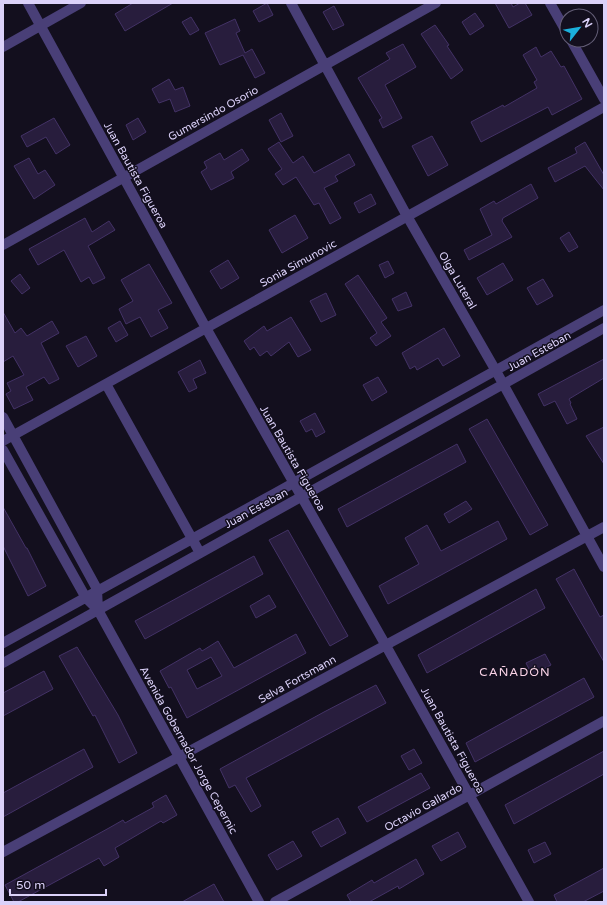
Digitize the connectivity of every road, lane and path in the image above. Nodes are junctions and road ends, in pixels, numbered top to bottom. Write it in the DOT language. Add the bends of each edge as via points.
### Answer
graph roads {
  1 [pos="28,3"];
  2 [pos="81,3"];
  3 [pos="291,3"];
  4 [pos="436,3"];
  5 [pos="550,3"];
  6 [pos="559,19"];
  7 [pos="41,25"];
  8 [pos="3,47"];
  9 [pos="575,48"];
  10 [pos="325,64"];
  11 [pos="604,99"];
  12 [pos="604,107"];
  13 [pos="122,177"];
  14 [pos="407,216"];
  15 [pos="3,244"];
  16 [pos="604,310"];
  17 [pos="206,328"];
  18 [pos="604,328"];
  19 [pos="496,370"];
  20 [pos="106,384"];
  21 [pos="503,384"];
  22 [pos="3,417"];
  23 [pos="13,435"];
  24 [pos="3,441"];
  25 [pos="3,450"];
  26 [pos="294,483"];
  27 [pos="302,497"];
  28 [pos="604,527"];
  29 [pos="587,537"];
  30 [pos="193,540"];
  31 [pos="200,553"];
  32 [pos="604,567"];
  33 [pos="97,589"];
  34 [pos="86,598"];
  35 [pos="98,610"];
  36 [pos="3,643"];
  37 [pos="385,644"];
  38 [pos="3,663"];
  39 [pos="604,721"];
  40 [pos="179,757"];
  41 [pos="469,795"];
  42 [pos="3,852"];
  43 [pos="259,902"];
  44 [pos="275,902"];
  45 [pos="529,902"];
  1 -- 7 [label="street, Juan Bautista Figueroa"];
  2 -- 7 [label="street"];
  3 -- 10 [label="street, Olga Luteral"];
  4 -- 10 [label="street, Gumersindo Osorio"];
  5 -- 6 [label="street"];
  7 -- 8 [label="street"];
  7 -- 13 [label="street, Juan Bautista Figueroa"];
  9 -- 11 [label="street"];
  10 -- 13 [label="street, Gumersindo Osorio"];
  10 -- 14 [label="street, Olga Luteral"];
  12 -- 14 [label="street, Sonia Simunovic"];
  13 -- 15 [label="street, Gumersindo Osorio"];
  13 -- 17 [label="street, Juan Bautista Figueroa"];
  14 -- 17 [label="street, Sonia Simunovic"];
  14 -- 19 [label="street, Olga Luteral"];
  16 -- 19 [label="street, Juan Esteban"];
  17 -- 20 [label="street, Sonia Simunovic"];
  17 -- 26 [label="street, Juan Bautista Figueroa"];
  18 -- 21 [label="street, Juan Esteban"];
  19 -- 21 [label="street, Olga Luteral"];
  19 -- 26 [label="street, Juan Esteban"];
  20 -- 23 [label="street, Sonia Simunovic"];
  20 -- 30 [label="street"];
  21 -- 27 [label="street, Juan Esteban"];
  21 -- 29 [label="street, Olga Luteral"];
  22 -- 23 [label="street, Avenida Gobernador Jorge Cepernic"];
  23 -- 24 [label="street, Sonia Simunovic"];
  23 -- 33 [label="street, Avenida Gobernador Jorge Cepernic"];
  25 -- 34 [label="street, Avenida Gobernador Jorge Cepernic"];
  26 -- 27 [label="street, Juan Bautista Figueroa"];
  26 -- 30 [label="street, Juan Esteban"];
  27 -- 31 [label="street, Juan Esteban"];
  27 -- 37 [label="street, Juan Bautista Figueroa"];
  28 -- 29 [label="street, Selva Fortsmann"];
  29 -- 32 [label="street, Olga Luteral"];
  29 -- 37 [label="street, Selva Fortsmann"];
  30 -- 31 [label="street"];
  30 -- 33 [label="street, Juan Esteban"];
  31 -- 35 [label="street, Juan Esteban"];
  33 -- 34 [label="street, Juan Esteban"];
  33 -- 35 [label="street, Avenida Gobernador Jorge Cepernic"];
  34 -- 35 [label="street, Avenida Gobernador Jorge Cepernic"];
  34 -- 36 [label="street, Juan Esteban"];
  35 -- 38 [label="street, Juan Esteban"];
  35 -- 40 [label="street, Avenida Gobernador Jorge Cepernic"];
  37 -- 40 [label="street, Selva Fortsmann"];
  37 -- 41 [label="street, Juan Bautista Figueroa"];
  39 -- 41 [label="street, Octavio Gallardo"];
  40 -- 42 [label="street, Selva Fortsmann"];
  40 -- 43 [label="street, Avenida Gobernador Jorge Cepernic"];
  41 -- 44 [label="street, Octavio Gallardo"];
  41 -- 45 [label="street, Juan Bautista Figueroa"];
}
